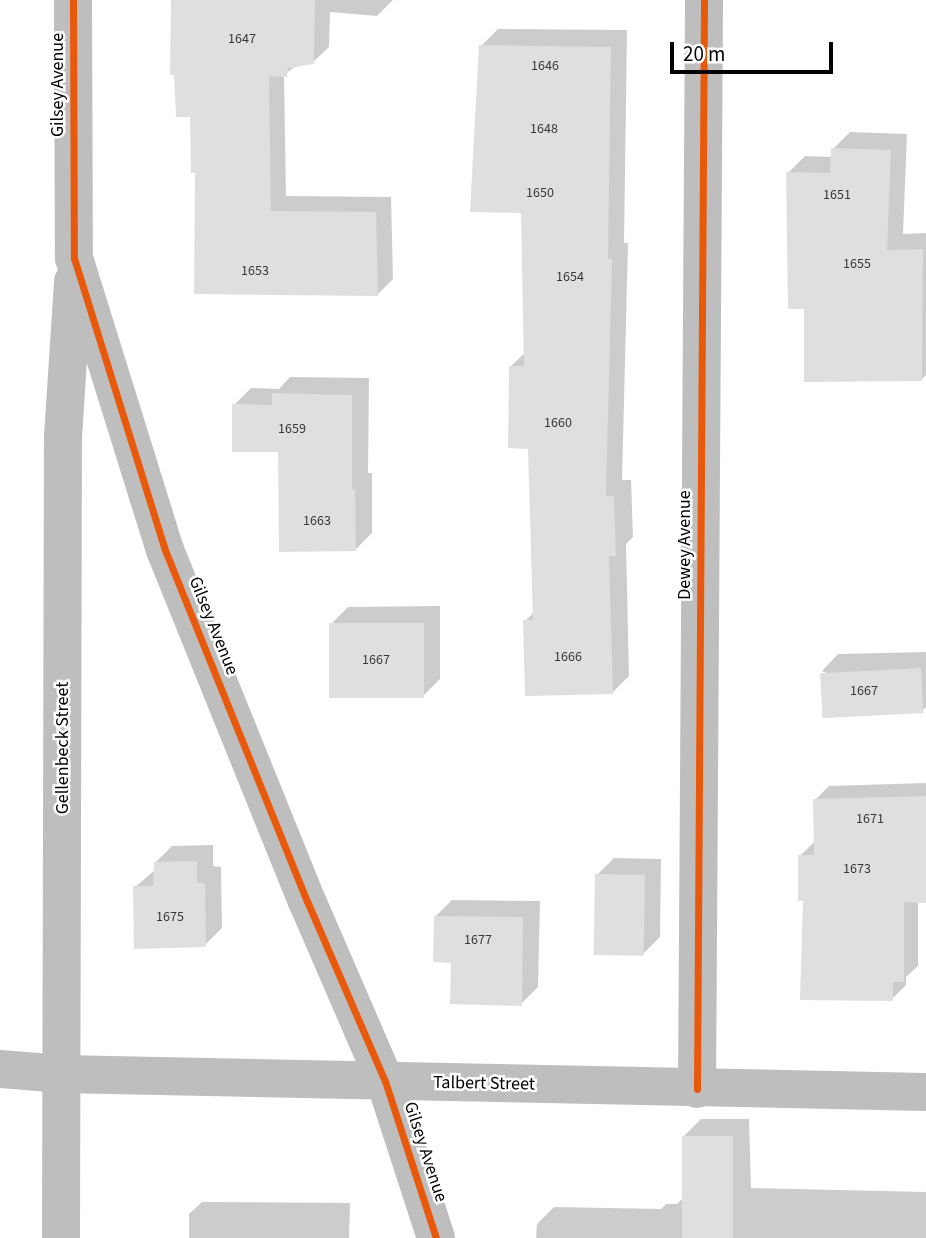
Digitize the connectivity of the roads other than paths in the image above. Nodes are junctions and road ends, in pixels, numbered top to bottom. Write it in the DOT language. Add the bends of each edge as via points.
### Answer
graph roads {
  1 [pos="73,0"];
  2 [pos="704,0"];
  3 [pos="74,258"];
  4 [pos="0,1069"];
  5 [pos="62,1074"];
  6 [pos="385,1081"];
  7 [pos="697,1089"];
  8 [pos="926,1092"];
  9 [pos="61,1238"];
  10 [pos="436,1238"];
  1 -- 3 [label="street, Gilsey Avenue"];
  2 -- 7 [label="street, Dewey Avenue"];
  3 -- 5 [label="street, Gellenbeck Street" via="63,437"];
  3 -- 6 [label="street, Gilsey Avenue" via="165,550"];
  4 -- 5 [label="street, Talbert Street"];
  5 -- 6 [label="street, Talbert Street"];
  5 -- 9 [label="street, Gellenbeck Street"];
  6 -- 7 [label="street, Talbert Street"];
  6 -- 10 [label="street, Gilsey Avenue"];
  7 -- 8 [label="street, Talbert Street"];
}
